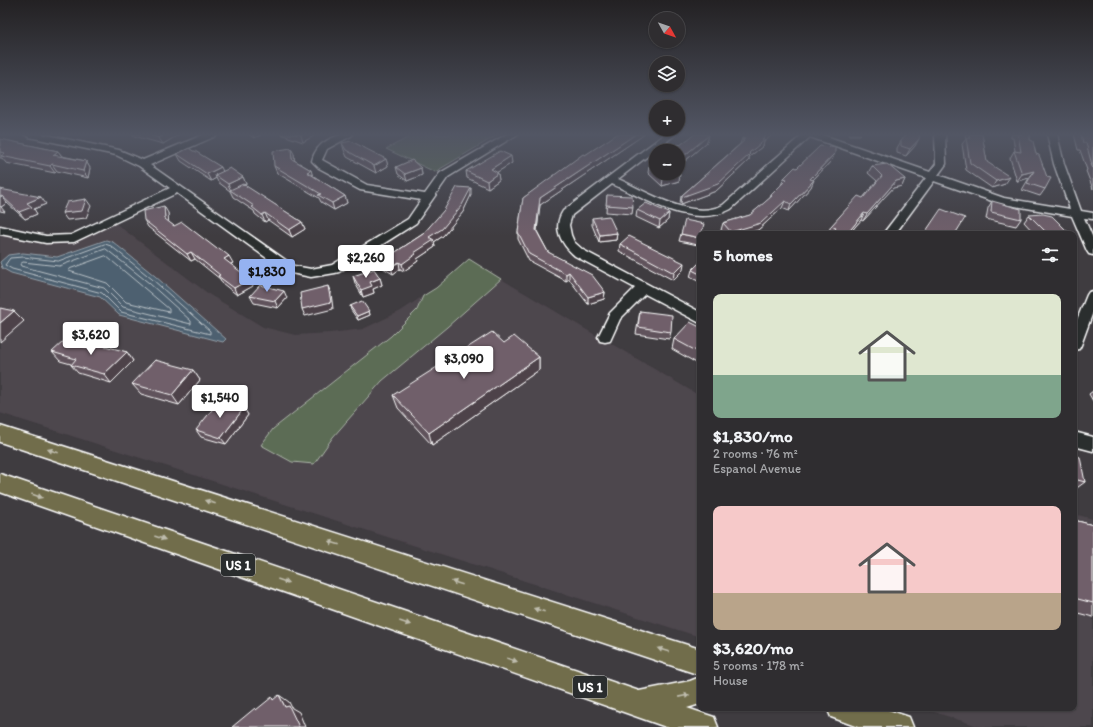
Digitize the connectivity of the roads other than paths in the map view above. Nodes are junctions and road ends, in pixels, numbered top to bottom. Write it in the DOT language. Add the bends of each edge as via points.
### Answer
graph roads {
  1 [pos="148,168"];
  2 [pos="327,168"];
  3 [pos="456,168"];
  4 [pos="625,168"];
  5 [pos="770,168"];
  6 [pos="909,168"];
  7 [pos="938,168"];
  8 [pos="1061,168"];
  9 [pos="932,176"];
  10 [pos="610,179"];
  11 [pos="177,189"];
  12 [pos="429,198"];
  13 [pos="1077,213"];
  14 [pos="1093,216"];
  15 [pos="0,230"];
  16 [pos="891,231"];
  17 [pos="1093,251"];
  18 [pos="643,288"];
  19 [pos="1093,295"];
  20 [pos="697,316"];
  21 [pos="605,337"];
  22 [pos="1077,337"];
  23 [pos="0,434"];
  24 [pos="1077,440"];
  25 [pos="1093,444"];
  26 [pos="0,483"];
  27 [pos="697,661"];
  28 [pos="697,692"];
  29 [pos="640,705"];
  30 [pos="849,711"];
  31 [pos="704,727"];
  32 [pos="899,727"];
  1 -- 11 [label="street"];
  2 -- 12 [label="street" via="364,188"];
  3 -- 12 [label="street" via="444,175"];
  4 -- 10 [label="street"];
  5 -- 10 [label="street" via="727,207 704,214 680,209"];
  6 -- 9 [label="street"];
  7 -- 9 [label="street"];
  8 -- 13 [label="street"];
  9 -- 13 [label="street" via="1002,201"];
  9 -- 16 [label="street"];
  10 -- 18 [label="street" via="567,213 563,222 564,233 569,245 579,253"];
  11 -- 12 [label="street" via="290,269 311,273 336,269 412,221"];
  11 -- 15 [label="street" via="74,238 48,241"];
  13 -- 14 [label="street"];
  13 -- 17 [label="street"];
  18 -- 20 [label="street"];
  18 -- 21 [label="street" via="615,316"];
  19 -- 22 [label="street"];
  27 -- 23 [label="main road, one-way"];
  24 -- 25 [label="street"];
  26 -- 29 [label="main road, US 1, one-way"];
  29 -- 28 [label="main road, one-way"];
  29 -- 31 [label="main road, US 1"];
  30 -- 32 [label="main road"];
}
